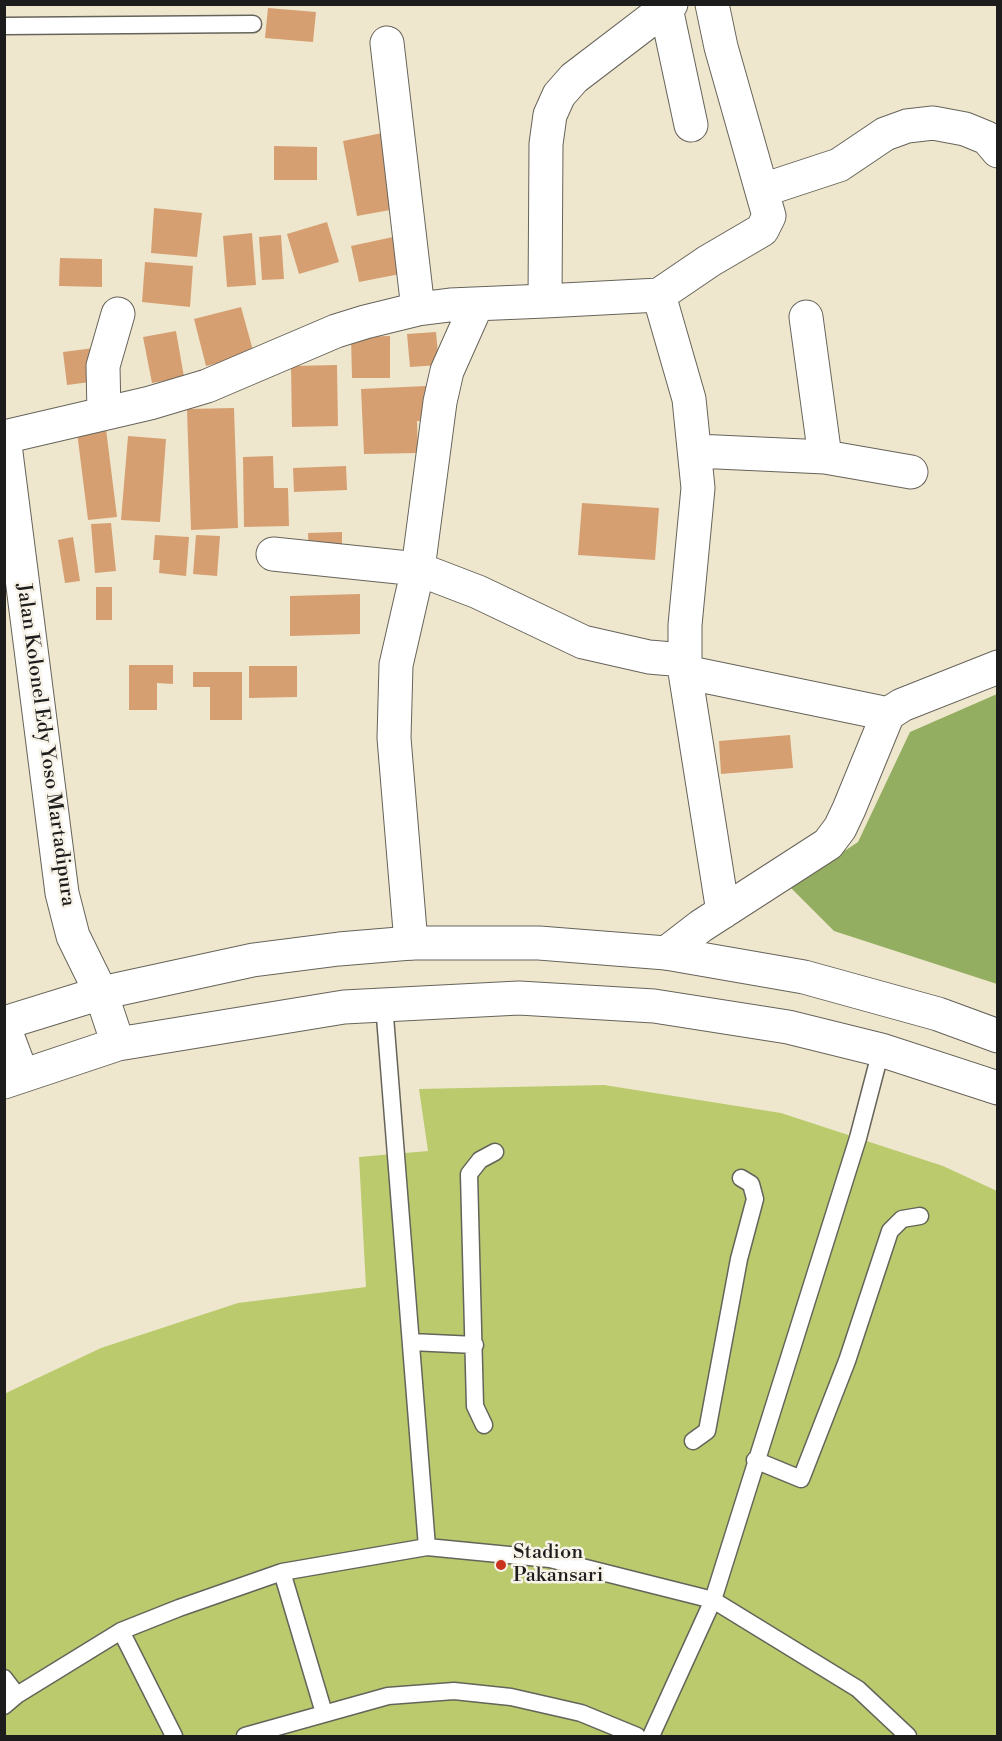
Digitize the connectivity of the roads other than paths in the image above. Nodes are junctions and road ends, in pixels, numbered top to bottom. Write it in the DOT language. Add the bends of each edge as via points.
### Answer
graph roads {
  1 [pos="712,4"];
  2 [pos="668,6"];
  3 [pos="254,24"];
  4 [pos="4,26"];
  5 [pos="387,43"];
  6 [pos="691,125"];
  7 [pos="998,151"];
  8 [pos="763,190"];
  9 [pos="659,295"];
  10 [pos="545,301"];
  11 [pos="476,306"];
  12 [pos="418,309"];
  13 [pos="118,314"];
  14 [pos="806,317"];
  15 [pos="104,413"];
  16 [pos="4,437"];
  17 [pos="696,451"];
  18 [pos="825,457"];
  19 [pos="910,472"];
  20 [pos="273,554"];
  21 [pos="418,569"];
  22 [pos="684,666"];
  23 [pos="998,667"];
  24 [pos="888,714"];
  25 [pos="723,912"];
  26 [pos="411,944"];
  27 [pos="666,953"];
  28 [pos="804,977"];
  29 [pos="101,993"];
  30 [pos="384,1004"];
  31 [pos="4,1025"];
  32 [pos="788,1027"];
  33 [pos="998,1036"];
  34 [pos="118,1044"];
  35 [pos="881,1050"];
  36 [pos="13,1078"];
  37 [pos="998,1088"];
  38 [pos="495,1152"];
  39 [pos="741,1178"];
  40 [pos="920,1216"];
  41 [pos="411,1342"];
  42 [pos="475,1345"];
  43 [pos="484,1425"];
  44 [pos="693,1441"];
  45 [pos="755,1460"];
  46 [pos="427,1547"];
  47 [pos="282,1572"];
  48 [pos="713,1600"];
  49 [pos="121,1631"];
  50 [pos="4,1678"];
  51 [pos="11,1700"];
  52 [pos="324,1713"];
  53 [pos="174,1737"];
  54 [pos="245,1737"];
  55 [pos="637,1737"];
  56 [pos="651,1737"];
  57 [pos="908,1737"];
  1 -- 8 [label="street" via="729,79"];
  2 -- 6 [label="street"];
  2 -- 10 [label="street" via="574,78 549,115"];
  3 -- 4 [label="lane"];
  5 -- 12 [label="street"];
  7 -- 8 [label="street" via="987,138 965,129 933,123 907,126 885,134 839,165"];
  8 -- 9 [label="street" via="770,216 762,230"];
  9 -- 10 [label="street"];
  9 -- 17 [label="street" via="689,399"];
  10 -- 11 [label="street"];
  11 -- 12 [label="street"];
  11 -- 21 [label="street" via="447,371 442,392"];
  12 -- 15 [label="street" via="336,331 207,386"];
  13 -- 15 [label="street" via="103,366"];
  14 -- 18 [label="street"];
  15 -- 16 [label="street"];
  16 -- 29 [label="street, Jalan Kolonel Edy Yoso Martadipura" via="62,893 73,936"];
  17 -- 18 [label="street"];
  17 -- 22 [label="street" via="698,488"];
  18 -- 19 [label="street"];
  20 -- 21 [label="street"];
  21 -- 22 [label="street" via="478,592 583,642"];
  21 -- 26 [label="street" via="396,665 394,738"];
  22 -- 24 [label="street"];
  22 -- 25 [label="street"];
  23 -- 24 [label="street"];
  24 -- 25 [label="street" via="849,809 828,844"];
  25 -- 27 [label="street"];
  26 -- 27 [label="street" via="539,943"];
  26 -- 29 [label="street" via="253,960"];
  27 -- 28 [label="street"];
  28 -- 32 [label="street"];
  28 -- 33 [label="street" via="938,1014"];
  29 -- 31 [label="street"];
  29 -- 34 [label="street, Jalan Kolonel Edy Yoso Martadipura"];
  30 -- 32 [label="street" via="519,998 643,1005"];
  30 -- 34 [label="street"];
  30 -- 41 [label="lane"];
  31 -- 36 [label="street"];
  32 -- 35 [label="street"];
  34 -- 36 [label="street"];
  35 -- 37 [label="street"];
  35 -- 45 [label="lane" via="855,1149"];
  38 -- 42 [label="lane" via="480,1160 469,1174"];
  39 -- 44 [label="lane" via="751,1184 755,1199 739,1259 707,1431"];
  40 -- 45 [label="lane" via="902,1219 890,1231 848,1361 801,1479"];
  41 -- 42 [label="lane"];
  41 -- 46 [label="lane"];
  42 -- 43 [label="lane" via="475,1406"];
  45 -- 48 [label="lane"];
  46 -- 47 [label="lane"];
  46 -- 48 [label="lane" via="550,1559"];
  47 -- 49 [label="lane"];
  47 -- 52 [label="lane"];
  48 -- 56 [label="lane"];
  48 -- 57 [label="lane" via="858,1689"];
  49 -- 51 [label="lane"];
  49 -- 53 [label="lane"];
  50 -- 51 [label="lane"];
  52 -- 54 [label="lane"];
  52 -- 55 [label="lane" via="388,1696 454,1691 511,1697 582,1713"];
}
